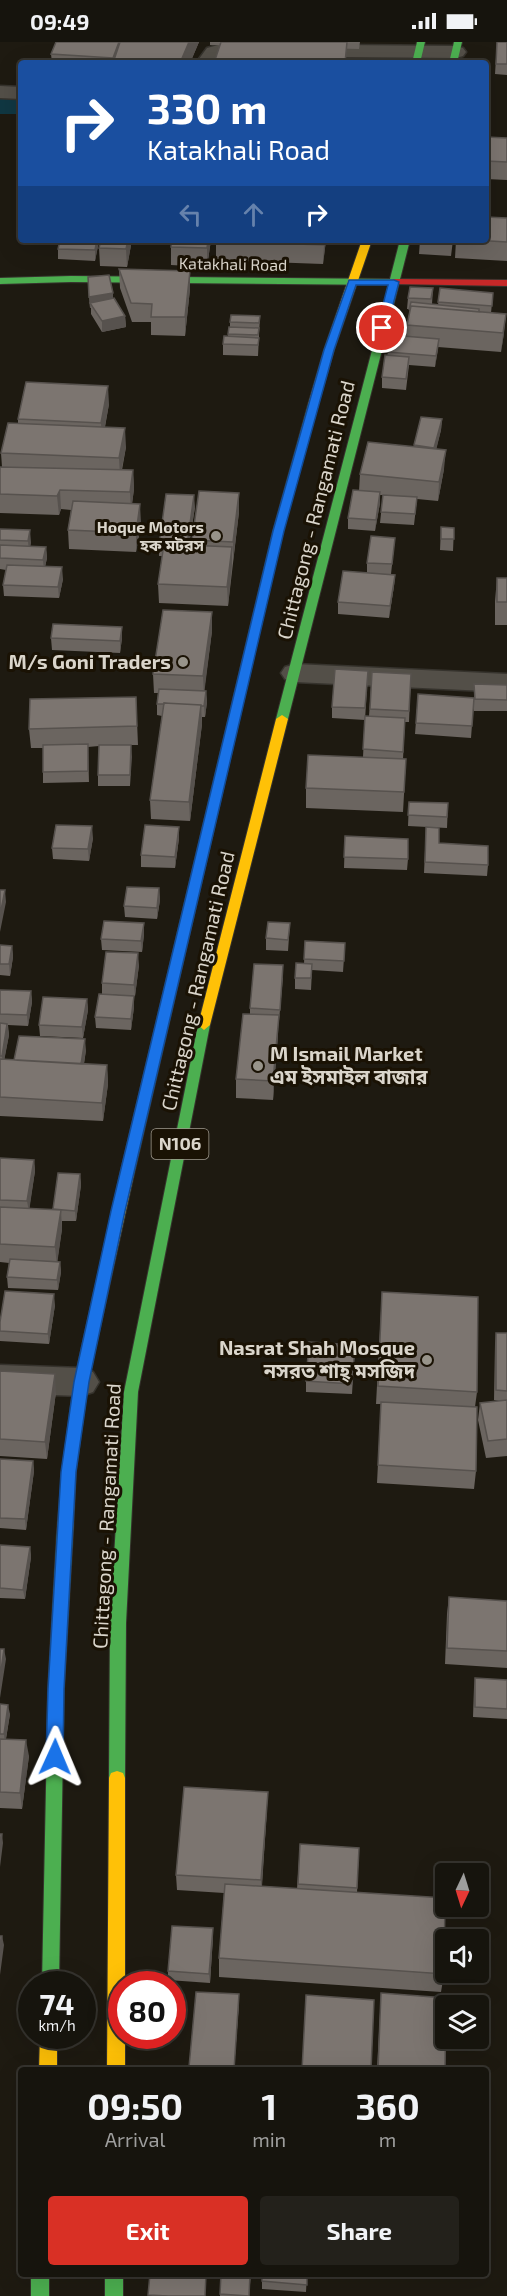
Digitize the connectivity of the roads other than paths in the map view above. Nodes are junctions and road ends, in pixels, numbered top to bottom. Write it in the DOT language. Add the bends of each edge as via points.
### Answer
graph roads {
  1 [pos="418,52"];
  2 [pos="456,52"];
  3 [pos="209,60"];
  4 [pos="0,92"];
  5 [pos="18,93"];
  6 [pos="366,243"];
  7 [pos="404,243"];
  8 [pos="0,281"];
  9 [pos="352,282"];
  10 [pos="394,282"];
  11 [pos="507,283"];
  12 [pos="295,673"];
  13 [pos="507,683"];
  14 [pos="0,1379"];
  15 [pos="81,1382"];
  16 [pos="50,1971"];
  17 [pos="49,2049"];
  18 [pos="48,2067"];
  19 [pos="116,2067"];
  20 [pos="40,2277"];
  21 [pos="114,2277"];
  22 [pos="40,2296"];
  23 [pos="114,2296"];
  1 -- 2 [label="street"];
  1 -- 3 [label="street" via="222,50 214,52"];
  4 -- 5 [label="street"];
  6 -- 9 [label="main road, Chittagong - Rangamati Road / N106"];
  7 -- 10 [label="main road, Chittagong - Rangamati Road / N106"];
  8 -- 9 [label="main road, Katakhali Road"];
  9 -- 10 [label="main road, Katakhali Road"];
  9 -- 15 [label="main road, Chittagong - Rangamati Road / N106" via="278,531"];
  10 -- 11 [label="main road, Katakhali Road"];
  10 -- 12 [label="main road, Chittagong - Rangamati Road / N106"];
  12 -- 13 [label="street"];
  12 -- 19 [label="main road, Chittagong - Rangamati Road / N106" via="207,1010 131,1392 118,1623"];
  14 -- 15 [label="street"];
  15 -- 16 [label="main road, Chittagong - Rangamati Road / N106" via="69,1472 57,1678"];
  17 -- 18 [label="main road"];
  20 -- 22 [label="main road"];
  21 -- 23 [label="main road"];
}
